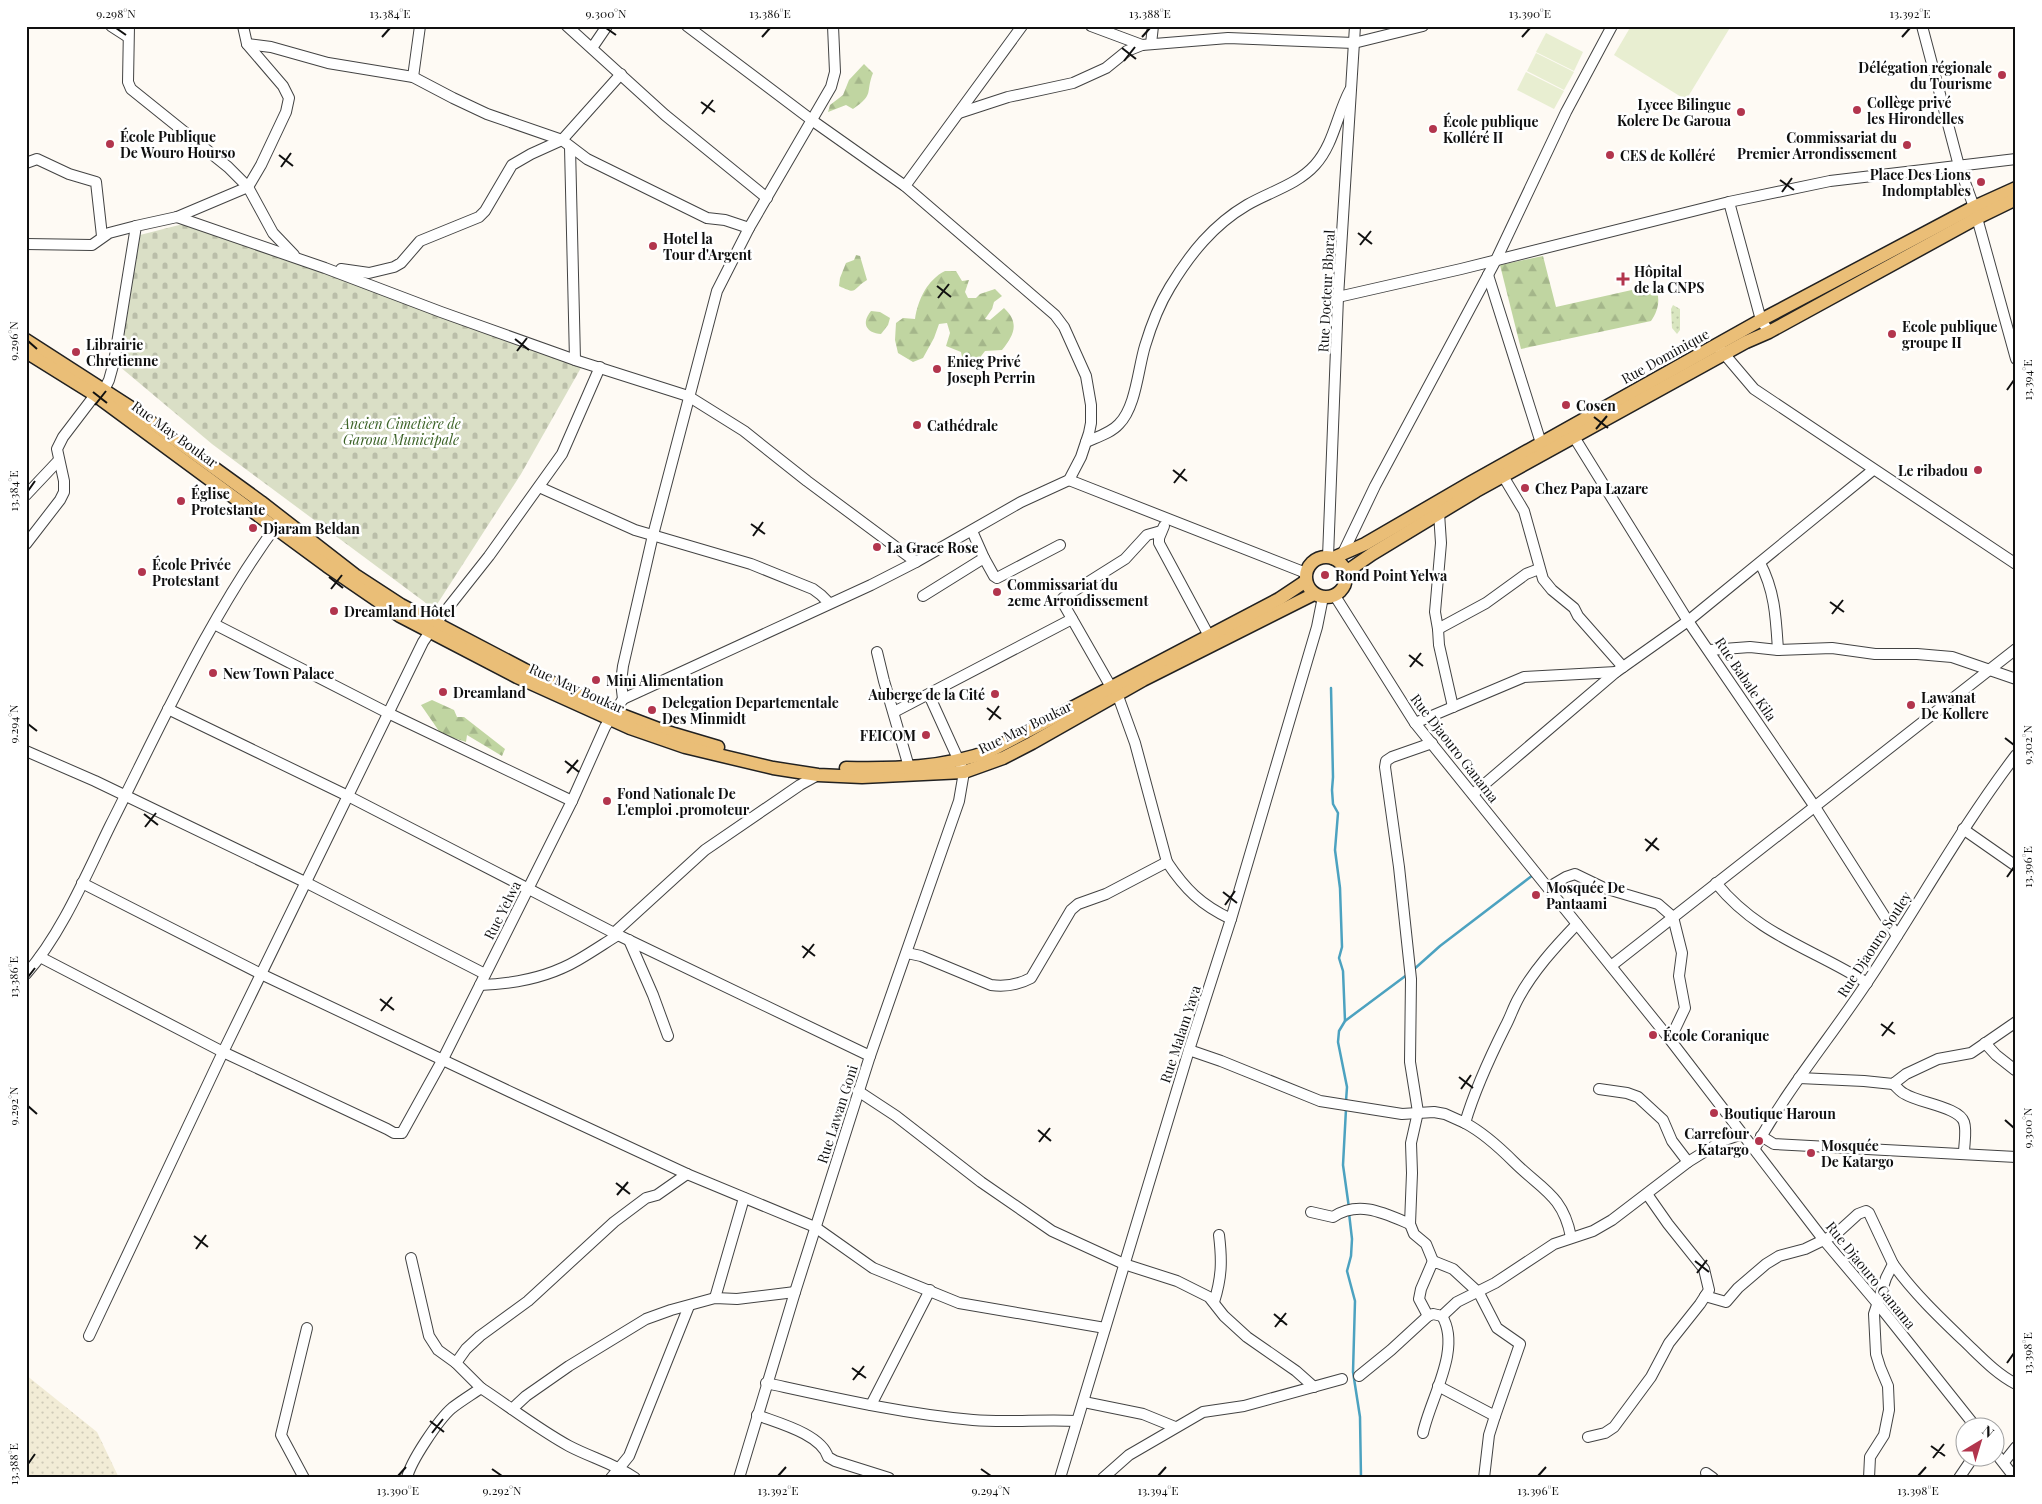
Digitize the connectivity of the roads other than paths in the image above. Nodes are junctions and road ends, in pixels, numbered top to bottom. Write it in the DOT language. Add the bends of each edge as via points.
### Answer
graph roads {
  1 [pos="111,26"];
  2 [pos="243,26"];
  3 [pos="420,26"];
  4 [pos="567,26"];
  5 [pos="607,26"];
  6 [pos="688,26"];
  7 [pos="834,26"];
  8 [pos="1022,26"];
  9 [pos="1091,26"];
  10 [pos="1153,26"];
  11 [pos="1355,26"];
  12 [pos="1423,26"];
  13 [pos="1612,26"];
  14 [pos="1922,26"];
  15 [pos="129,32"];
  16 [pos="1354,43"];
  17 [pos="247,44"];
  18 [pos="1147,44"];
  19 [pos="592,48"];
  20 [pos="621,74"];
  21 [pos="413,77"];
  22 [pos="1352,86"];
  23 [pos="959,113"];
  24 [pos="813,120"];
  25 [pos="566,143"];
  26 [pos="2016,159"];
  27 [pos="26,163"];
  28 [pos="1959,166"];
  29 [pos="905,186"];
  30 [pos="248,187"];
  31 [pos="2016,188"];
  32 [pos="767,198"];
  33 [pos="2016,200"];
  34 [pos="1729,202"];
  35 [pos="1976,213"];
  36 [pos="177,217"];
  37 [pos="136,226"];
  38 [pos="749,228"];
  39 [pos="102,236"];
  40 [pos="26,244"];
  41 [pos="297,258"];
  42 [pos="1496,260"];
  43 [pos="325,268"];
  44 [pos="1488,275"];
  45 [pos="1338,298"];
  46 [pos="1760,320"];
  47 [pos="1769,332"];
  48 [pos="26,340"];
  49 [pos="1720,349"];
  50 [pos="26,352"];
  51 [pos="2016,359"];
  52 [pos="575,360"];
  53 [pos="600,367"];
  54 [pos="99,392"];
  55 [pos="688,396"];
  56 [pos="1567,436"];
  57 [pos="1086,442"];
  58 [pos="1541,443"];
  59 [pos="59,460"];
  60 [pos="1873,470"];
  61 [pos="1503,476"];
  62 [pos="1069,480"];
  63 [pos="539,487"];
  64 [pos="26,495"];
  65 [pos="1439,513"];
  66 [pos="1168,518"];
  67 [pos="279,522"];
  68 [pos="972,531"];
  69 [pos="1161,531"];
  70 [pos="653,535"];
  71 [pos="26,544"];
  72 [pos="1060,545"];
  73 [pos="1334,556"];
  74 [pos="984,558"];
  75 [pos="916,562"];
  76 [pos="1760,563"];
  77 [pos="2016,564"];
  78 [pos="1539,569"];
  79 [pos="1346,572"];
  80 [pos="1306,577"];
  81 [pos="1324,595"];
  82 [pos="923,596"];
  83 [pos="828,603"];
  84 [pos="1072,619"];
  85 [pos="1688,621"];
  86 [pos="214,624"];
  87 [pos="433,628"];
  88 [pos="1438,629"];
  89 [pos="1209,636"];
  90 [pos="2016,649"];
  91 [pos="1710,650"];
  92 [pos="1778,650"];
  93 [pos="877,652"];
  94 [pos="1620,670"];
  95 [pos="1988,670"];
  96 [pos="2016,679"];
  97 [pos="1114,692"];
  98 [pos="929,695"];
  99 [pos="623,699"];
  100 [pos="1453,707"];
  101 [pos="168,709"];
  102 [pos="894,712"];
  103 [pos="388,713"];
  104 [pos="612,716"];
  105 [pos="1415,723"];
  106 [pos="1432,743"];
  107 [pos="26,751"];
  108 [pos="2016,755"];
  109 [pos="909,767"];
  110 [pos="961,767"];
  111 [pos="818,775"];
  112 [pos="1473,794"];
  113 [pos="125,796"];
  114 [pos="348,796"];
  115 [pos="572,801"];
  116 [pos="1815,807"];
  117 [pos="1963,829"];
  118 [pos="1167,862"];
  119 [pos="2016,866"];
  120 [pos="82,883"];
  121 [pos="307,883"];
  122 [pos="1716,883"];
  123 [pos="1546,884"];
  124 [pos="528,888"];
  125 [pos="1673,917"];
  126 [pos="1231,919"];
  127 [pos="1577,924"];
  128 [pos="616,934"];
  129 [pos="1897,936"];
  130 [pos="629,940"];
  131 [pos="907,953"];
  132 [pos="40,957"];
  133 [pos="1611,966"];
  134 [pos="26,974"];
  135 [pos="261,974"];
  136 [pos="485,974"];
  137 [pos="1867,983"];
  138 [pos="480,985"];
  139 [pos="2016,1022"];
  140 [pos="668,1036"];
  141 [pos="1668,1037"];
  142 [pos="1985,1043"];
  143 [pos="1189,1050"];
  144 [pos="224,1052"];
  145 [pos="870,1056"];
  146 [pos="443,1059"];
  147 [pos="2015,1070"];
  148 [pos="1799,1078"];
  149 [pos="1893,1084"];
  150 [pos="1599,1089"];
  151 [pos="858,1091"];
  152 [pos="1418,1112"];
  153 [pos="1465,1123"];
  154 [pos="1742,1134"];
  155 [pos="1761,1136"];
  156 [pos="1755,1148"];
  157 [pos="1964,1153"];
  158 [pos="2016,1157"];
  159 [pos="1688,1162"];
  160 [pos="687,1174"];
  161 [pos="1647,1194"];
  162 [pos="744,1198"];
  163 [pos="1311,1212"];
  164 [pos="1410,1224"];
  165 [pos="815,1227"];
  166 [pos="1219,1235"];
  167 [pos="1571,1237"];
  168 [pos="1823,1239"];
  169 [pos="411,1258"];
  170 [pos="1433,1260"];
  171 [pos="1124,1264"];
  172 [pos="1893,1264"];
  173 [pos="930,1290"];
  174 [pos="795,1292"];
  175 [pos="1479,1293"];
  176 [pos="1705,1296"];
  177 [pos="715,1298"];
  178 [pos="1214,1302"];
  179 [pos="1877,1304"];
  180 [pos="689,1306"];
  181 [pos="1428,1316"];
  182 [pos="1442,1316"];
  183 [pos="307,1328"];
  184 [pos="1105,1328"];
  185 [pos="89,1336"];
  186 [pos="456,1363"];
  187 [pos="1359,1376"];
  188 [pos="1342,1379"];
  189 [pos="766,1383"];
  190 [pos="2016,1384"];
  191 [pos="1438,1386"];
  192 [pos="1314,1387"];
  193 [pos="481,1388"];
  194 [pos="1084,1402"];
  195 [pos="871,1405"];
  196 [pos="512,1409"];
  197 [pos="757,1415"];
  198 [pos="1495,1416"];
  199 [pos="1967,1416"];
  200 [pos="1077,1421"];
  201 [pos="1175,1427"];
  202 [pos="1423,1433"];
  203 [pos="1588,1438"];
  204 [pos="2016,1447"];
  205 [pos="2004,1462"];
  206 [pos="1967,1466"];
  207 [pos="620,1468"];
  208 [pos="304,1478"];
  209 [pos="407,1478"];
  210 [pos="612,1478"];
  211 [pos="636,1478"];
  212 [pos="739,1478"];
  213 [pos="889,1478"];
  214 [pos="1060,1478"];
  215 [pos="1103,1478"];
  216 [pos="1484,1478"];
  217 [pos="1869,1478"];
  218 [pos="1959,1478"];
  219 [pos="2015,1478"];
  1 -- 15 [label="street"];
  2 -- 17 [label="street"];
  3 -- 21 [label="street"];
  4 -- 19 [label="street"];
  5 -- 19 [label="street"];
  6 -- 24 [label="street"];
  7 -- 24 [label="street" via="835,72 831,87"];
  8 -- 23 [label="street"];
  9 -- 18 [label="street"];
  10 -- 18 [label="street"];
  11 -- 16 [label="street, Rue Docteur Bbaral"];
  12 -- 16 [label="street"];
  13 -- 42 [label="street" via="1566,112"];
  14 -- 28 [label="street"];
  15 -- 30 [label="street" via="128,82 131,89 221,161"];
  16 -- 18 [label="street" via="1228,38"];
  16 -- 22 [label="street, Rue Docteur Bbaral"];
  17 -- 21 [label="street" via="271,47 328,64"];
  17 -- 30 [label="street" via="283,86 288,98 282,121"];
  18 -- 23 [label="street" via="1127,51 1106,68 1073,83 1008,97"];
  19 -- 20 [label="street"];
  20 -- 25 [label="street"];
  20 -- 32 [label="street"];
  21 -- 25 [label="street" via="487,114"];
  22 -- 45 [label="street, Rue Docteur Bbaral"];
  22 -- 57 [label="street" via="1330,141 1315,165 1291,183 1222,222 1198,245 1169,289 1152,324 1125,418 1113,430"];
  23 -- 29 [label="street"];
  24 -- 29 [label="street"];
  24 -- 32 [label="street"];
  25 -- 38 [label="street" via="587,159 707,218"];
  25 -- 43 [label="street" via="531,154 512,165 479,217 420,241 394,267 369,273"];
  25 -- 52 [label="street"];
  26 -- 28 [label="street"];
  27 -- 39 [label="street" via="37,159 96,182"];
  28 -- 34 [label="street" via="1830,181"];
  28 -- 35 [label="street"];
  29 -- 57 [label="street" via="1060,320 1088,384 1092,423"];
  30 -- 36 [label="street"];
  30 -- 41 [label="street" via="273,233"];
  31 -- 35 [label="main road, Rue Dominique"];
  32 -- 38 [label="street"];
  33 -- 35 [label="main road, Rue Dominique"];
  34 -- 42 [label="street"];
  34 -- 46 [label="street"];
  35 -- 46 [label="main road, Rue Dominique"];
  35 -- 47 [label="main road, Rue Dominique"];
  35 -- 51 [label="street"];
  36 -- 37 [label="street"];
  36 -- 41 [label="street"];
  37 -- 39 [label="street"];
  37 -- 54 [label="street" via="114,362 109,380"];
  38 -- 55 [label="street" via="717,291"];
  39 -- 40 [label="street" via="92,245"];
  41 -- 43 [label="street"];
  42 -- 44 [label="street"];
  42 -- 45 [label="street"];
  43 -- 52 [label="street"];
  44 -- 58 [label="street"];
  44 -- 73 [label="street"];
  45 -- 73 [label="street, Rue Docteur Bbaral"];
  46 -- 47 [label="street"];
  46 -- 49 [label="main road, Rue Dominique"];
  47 -- 49 [label="main road, Rue Dominique"];
  48 -- 54 [label="main road, Rue May Boukar"];
  49 -- 56 [label="main road, Rue Dominique"];
  49 -- 60 [label="street" via="1754,389"];
  50 -- 54 [label="main road, Rue May Boukar"];
  52 -- 53 [label="street"];
  53 -- 55 [label="street"];
  53 -- 63 [label="street" via="569,443"];
  54 -- 59 [label="street" via="62,439 57,451"];
  54 -- 67 [label="main road, Rue May Boukar"];
  55 -- 70 [label="street"];
  55 -- 75 [label="street" via="744,431"];
  56 -- 58 [label="main road, Rue Dominique"];
  56 -- 61 [label="main road, Rue Dominique"];
  56 -- 85 [label="street, Rue Babale Kila"];
  57 -- 62 [label="street"];
  58 -- 73 [label="main road, Rue Dominique" via="1365,544"];
  59 -- 64 [label="street"];
  59 -- 71 [label="street" via="64,492"];
  60 -- 76 [label="street"];
  60 -- 77 [label="street"];
  61 -- 65 [label="main road, Rue Dominique"];
  61 -- 78 [label="street" via="1524,511"];
  62 -- 66 [label="street"];
  62 -- 68 [label="street" via="1021,502"];
  63 -- 70 [label="street" via="604,518"];
  63 -- 87 [label="street"];
  65 -- 79 [label="main road, Rue Dominique"];
  65 -- 88 [label="street" via="1441,550 1435,609"];
  66 -- 69 [label="street"];
  66 -- 80 [label="street"];
  67 -- 86 [label="street"];
  67 -- 87 [label="main road, Rue May Boukar" via="369,596"];
  68 -- 74 [label="street"];
  68 -- 75 [label="street"];
  69 -- 84 [label="street" via="1147,535 1125,559 1063,598"];
  69 -- 89 [label="street" via="1159,543"];
  70 -- 83 [label="street" via="751,564 813,589"];
  70 -- 99 [label="street" via="623,666"];
  72 -- 74 [label="street" via="997,578"];
  73 -- 79 [label="main road"];
  73 -- 80 [label="main road" via="1314,560"];
  74 -- 82 [label="street"];
  75 -- 83 [label="street"];
  76 -- 85 [label="street"];
  76 -- 92 [label="street" via="1769,580 1775,607"];
  78 -- 88 [label="street"];
  78 -- 94 [label="street" via="1543,579 1574,608"];
  79 -- 81 [label="main road" via="1344,586"];
  80 -- 81 [label="main road" via="1309,588"];
  80 -- 89 [label="main road, Rue May Boukar" via="1279,599"];
  81 -- 97 [label="main road, Rue May Boukar"];
  81 -- 105 [label="street, Rue Djaouro Ganama"];
  81 -- 126 [label="street, Rue Malam Yaya"];
  83 -- 99 [label="street"];
  84 -- 97 [label="street"];
  84 -- 98 [label="street"];
  85 -- 91 [label="street, Rue Babale Kila"];
  85 -- 94 [label="street"];
  86 -- 101 [label="street"];
  86 -- 103 [label="street"];
  87 -- 103 [label="street"];
  87 -- 104 [label="main road, Rue May Boukar" via="517,677"];
  88 -- 100 [label="street"];
  89 -- 97 [label="main road, Rue May Boukar"];
  90 -- 95 [label="street"];
  91 -- 92 [label="street"];
  91 -- 116 [label="street, Rue Babale Kila"];
  92 -- 95 [label="street" via="1832,648 1875,654 1952,657"];
  93 -- 102 [label="street"];
  94 -- 100 [label="street" via="1524,677"];
  94 -- 112 [label="street"];
  95 -- 96 [label="street"];
  95 -- 116 [label="street"];
  97 -- 110 [label="main road, Rue May Boukar" via="1032,744 1003,758"];
  97 -- 118 [label="street" via="1136,742"];
  98 -- 102 [label="street"];
  98 -- 110 [label="street"];
  99 -- 104 [label="street, Rue Yelwa"];
  100 -- 105 [label="street"];
  101 -- 113 [label="street"];
  101 -- 114 [label="street"];
  102 -- 109 [label="street"];
  103 -- 114 [label="street"];
  103 -- 115 [label="street"];
  104 -- 109 [label="main road, Rue May Boukar" via="731,751 796,765"];
  104 -- 111 [label="main road, Rue May Boukar" via="660,740 773,768"];
  104 -- 115 [label="street, Rue Yelwa"];
  105 -- 106 [label="street, Rue Djaouro Ganama"];
  106 -- 112 [label="street, Rue Djaouro Ganama"];
  106 -- 152 [label="street" via="1392,757 1386,761 1385,767 1411,979 1410,1062"];
  107 -- 113 [label="street"];
  108 -- 117 [label="street, Rue Djaouro Souley"];
  109 -- 110 [label="main road, Rue May Boukar"];
  110 -- 111 [label="main road, Rue May Boukar" via="896,777"];
  110 -- 131 [label="street, Rue Lawan Goni" via="959,801"];
  111 -- 128 [label="street" via="705,850"];
  112 -- 123 [label="street, Rue Djaouro Ganama"];
  113 -- 120 [label="street"];
  113 -- 121 [label="street"];
  114 -- 121 [label="street"];
  114 -- 124 [label="street"];
  115 -- 124 [label="street, Rue Yelwa"];
  116 -- 122 [label="street"];
  116 -- 129 [label="street, Rue Babale Kila"];
  117 -- 119 [label="street"];
  117 -- 129 [label="street, Rue Djaouro Souley"];
  118 -- 126 [label="street" via="1200,902"];
  118 -- 131 [label="street" via="1106,894 1078,904 1071,910 1031,978 1023,982 991,985"];
  120 -- 132 [label="street"];
  120 -- 135 [label="street"];
  121 -- 135 [label="street"];
  121 -- 136 [label="street"];
  122 -- 125 [label="street"];
  122 -- 137 [label="street" via="1730,901 1762,926"];
  123 -- 125 [label="street" via="1575,874 1604,888 1658,904"];
  123 -- 127 [label="street, Rue Djaouro Ganama"];
  124 -- 128 [label="street"];
  124 -- 136 [label="street, Rue Yelwa"];
  125 -- 133 [label="street"];
  125 -- 141 [label="street" via="1682,954 1679,976 1685,1008"];
  126 -- 143 [label="street, Rue Malam Yaya"];
  127 -- 133 [label="street, Rue Djaouro Ganama"];
  127 -- 153 [label="street" via="1544,960 1517,1000 1483,1070"];
  128 -- 130 [label="street"];
  128 -- 138 [label="street" via="577,961 557,970 509,984"];
  129 -- 137 [label="street, Rue Djaouro Souley"];
  130 -- 140 [label="street"];
  130 -- 145 [label="street"];
  131 -- 145 [label="street, Rue Lawan Goni"];
  132 -- 134 [label="street"];
  132 -- 144 [label="street"];
  133 -- 141 [label="street, Rue Djaouro Ganama"];
  135 -- 144 [label="street"];
  135 -- 146 [label="street"];
  136 -- 138 [label="street, Rue Yelwa"];
  137 -- 148 [label="street, Rue Djaouro Souley"];
  138 -- 146 [label="street, Rue Yelwa"];
  139 -- 142 [label="street"];
  141 -- 154 [label="street, Rue Djaouro Ganama"];
  142 -- 147 [label="street"];
  142 -- 149 [label="street" via="1971,1053 1938,1059"];
  143 -- 152 [label="street" via="1320,1101 1402,1114"];
  143 -- 171 [label="street, Rue Malam Yaya"];
  144 -- 146 [label="street, Rue Yelwa" via="387,1130 402,1133"];
  144 -- 185 [label="street"];
  145 -- 151 [label="street, Rue Lawan Goni"];
  146 -- 160 [label="street"];
  148 -- 149 [label="street"];
  148 -- 155 [label="street, Rue Djaouro Souley"];
  149 -- 157 [label="street" via="1903,1094 1961,1117 1965,1123"];
  150 -- 159 [label="street" via="1638,1098 1664,1120 1672,1141"];
  151 -- 165 [label="street, Rue Lawan Goni"];
  151 -- 171 [label="street" via="1052,1231"];
  152 -- 153 [label="street" via="1445,1114"];
  152 -- 164 [label="street" via="1411,1143"];
  153 -- 167 [label="street" via="1482,1133 1548,1190 1559,1205"];
  154 -- 156 [label="street, Rue Djaouro Ganama"];
  154 -- 159 [label="street" via="1722,1141"];
  155 -- 156 [label="street, Rue Djaouro Souley"];
  155 -- 157 [label="street" via="1774,1144"];
  156 -- 168 [label="street, Rue Djaouro Ganama"];
  157 -- 158 [label="street"];
  159 -- 161 [label="street"];
  160 -- 162 [label="street"];
  160 -- 186 [label="street" via="614,1222 528,1302 480,1336"];
  161 -- 167 [label="street" via="1593,1231"];
  161 -- 176 [label="street" via="1704,1270 1709,1290"];
  162 -- 165 [label="street"];
  162 -- 177 [label="street"];
  163 -- 164 [label="street" via="1332,1217 1350,1209 1377,1210"];
  164 -- 170 [label="street" via="1414,1234 1426,1244"];
  165 -- 173 [label="street" via="873,1268"];
  165 -- 174 [label="street, Rue Lawan Goni"];
  166 -- 178 [label="street" via="1222,1263"];
  167 -- 175 [label="street" via="1554,1244"];
  168 -- 172 [label="street" via="1836,1234 1866,1211"];
  168 -- 176 [label="street" via="1766,1264 1726,1302"];
  168 -- 179 [label="street, Rue Djaouro Ganama"];
  169 -- 186 [label="street" via="429,1336 438,1350"];
  170 -- 175 [label="street" via="1453,1269"];
  170 -- 181 [label="street" via="1420,1300"];
  171 -- 178 [label="street" via="1194,1288"];
  171 -- 184 [label="street, Rue Malam Yaya"];
  172 -- 179 [label="street"];
  172 -- 190 [label="street" via="1947,1326 1998,1373"];
  173 -- 184 [label="street" via="959,1303"];
  173 -- 195 [label="street"];
  174 -- 177 [label="street" via="737,1299"];
  174 -- 189 [label="street, Rue Lawan Goni"];
  175 -- 182 [label="street" via="1457,1302"];
  175 -- 198 [label="street" via="1497,1328 1520,1344"];
  176 -- 203 [label="street" via="1669,1343 1650,1377 1614,1427"];
  177 -- 180 [label="street"];
  178 -- 192 [label="street" via="1224,1316 1248,1337 1296,1370"];
  179 -- 199 [label="street, Rue Djaouro Ganama"];
  179 -- 217 [label="street" via="1873,1324 1876,1354 1888,1386 1889,1410 1884,1435 1870,1457"];
  180 -- 196 [label="street" via="646,1319 562,1370"];
  180 -- 207 [label="street" via="633,1446"];
  181 -- 182 [label="street"];
  181 -- 187 [label="street"];
  182 -- 191 [label="street" via="1448,1346"];
  183 -- 208 [label="street" via="281,1435"];
  184 -- 194 [label="street, Rue Malam Yaya"];
  186 -- 193 [label="street"];
  188 -- 192 [label="street"];
  189 -- 195 [label="street"];
  189 -- 197 [label="street, Rue Lawan Goni"];
  191 -- 198 [label="street"];
  191 -- 202 [label="street"];
  192 -- 201 [label="street" via="1244,1406 1203,1412"];
  193 -- 196 [label="street"];
  193 -- 209 [label="street" via="447,1413 408,1471"];
  194 -- 200 [label="street, Rue Malam Yaya"];
  194 -- 201 [label="street" via="1143,1414"];
  195 -- 200 [label="street" via="972,1420"];
  196 -- 207 [label="street" via="569,1446"];
  197 -- 212 [label="street, Rue Lawan Goni"];
  197 -- 213 [label="street" via="811,1438 835,1461"];
  198 -- 216 [label="street" via="1489,1435"];
  200 -- 214 [label="street, Rue Malam Yaya"];
  201 -- 215 [label="street" via="1129,1456"];
  204 -- 205 [label="street"];
  205 -- 219 [label="street"];
  206 -- 218 [label="street"];
  207 -- 210 [label="street"];
  207 -- 211 [label="street"];
}
